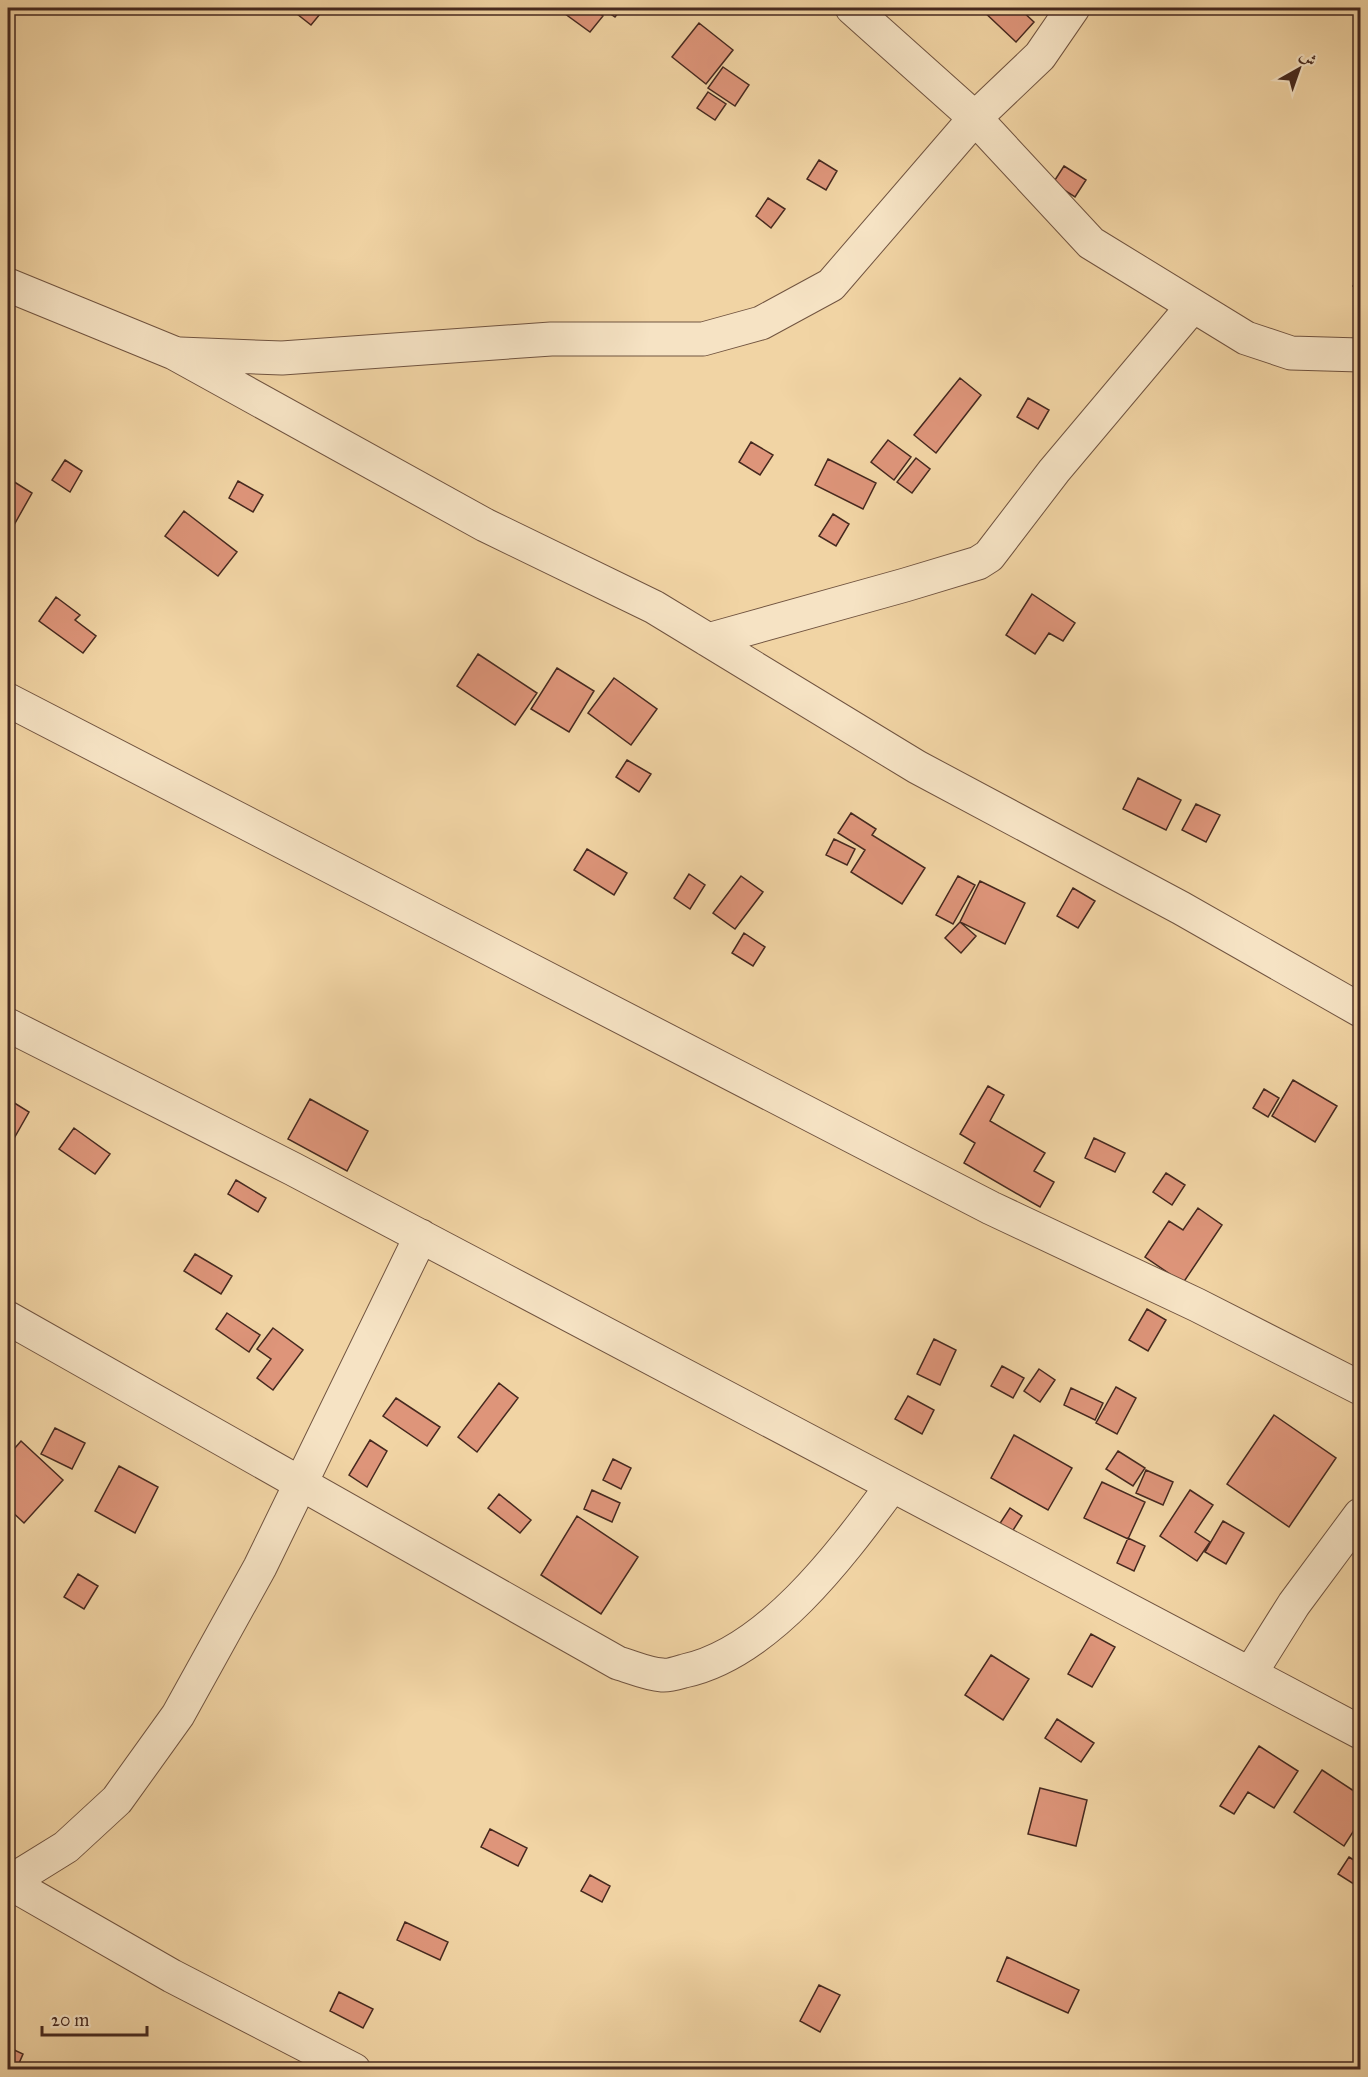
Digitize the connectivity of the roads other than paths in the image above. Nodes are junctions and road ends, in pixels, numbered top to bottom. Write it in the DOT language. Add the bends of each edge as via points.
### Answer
graph roads {
  1 [pos="852,8"];
  2 [pos="1073,8"];
  3 [pos="975,118"];
  4 [pos="8,285"];
  5 [pos="1192,307"];
  6 [pos="174,353"];
  7 [pos="1360,355"];
  8 [pos="708,640"];
  9 [pos="8,700"];
  10 [pos="1360,1010"];
  11 [pos="8,1025"];
  12 [pos="421,1236"];
  13 [pos="8,1318"];
  14 [pos="1360,1388"];
  15 [pos="299,1484"];
  16 [pos="891,1486"];
  17 [pos="1360,1515"];
  18 [pos="1250,1674"];
  19 [pos="1360,1732"];
  20 [pos="8,1882"];
  21 [pos="354,2070"];
  1 -- 3 [label="street"];
  2 -- 3 [label="street" via="1040,56"];
  3 -- 5 [label="street" via="1091,243"];
  3 -- 6 [label="street" via="831,285 761,323 703,339 551,339 282,358"];
  4 -- 6 [label="street"];
  5 -- 7 [label="street" via="1246,338 1292,353"];
  5 -- 8 [label="street" via="988,556 978,563"];
  6 -- 8 [label="street" via="485,525 654,607"];
  8 -- 10 [label="street" via="917,767 1181,908"];
  9 -- 14 [label="street" via="991,1208 1197,1305"];
  11 -- 12 [label="street"];
  12 -- 15 [label="street"];
  12 -- 16 [label="street"];
  13 -- 15 [label="street"];
  15 -- 16 [label="street" via="618,1663 663,1676 729,1656 800,1600"];
  15 -- 20 [label="street" via="260,1567 178,1715 117,1800 66,1847"];
  16 -- 18 [label="street"];
  17 -- 18 [label="street" via="1294,1604"];
  18 -- 19 [label="street"];
  20 -- 21 [label="street" via="172,1976"];
}
